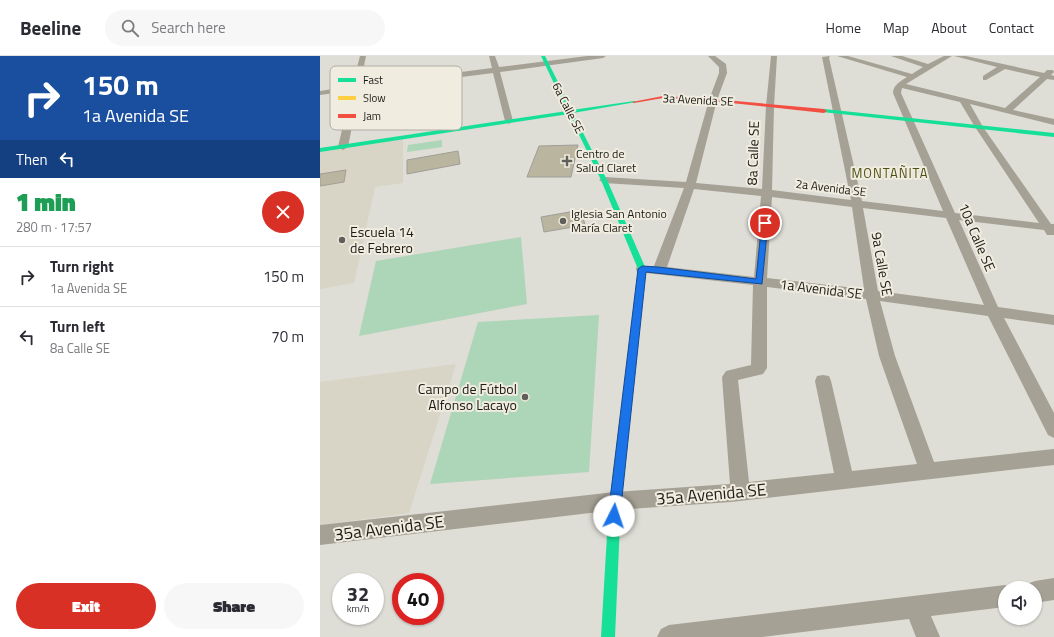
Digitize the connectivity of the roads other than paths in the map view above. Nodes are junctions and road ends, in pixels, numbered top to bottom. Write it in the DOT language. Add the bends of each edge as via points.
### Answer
graph roads {
  1 [pos="363,56"];
  2 [pos="492,56"];
  3 [pos="603,56"];
  4 [pos="712,56"];
  5 [pos="774,56"];
  6 [pos="827,56"];
  7 [pos="840,56"];
  8 [pos="894,56"];
  9 [pos="949,56"];
  10 [pos="957,56"];
  11 [pos="545,60"];
  12 [pos="361,66"];
  13 [pos="929,66"];
  14 [pos="1003,67"];
  15 [pos="1054,68"];
  16 [pos="496,70"];
  17 [pos="462,74"];
  18 [pos="915,77"];
  19 [pos="1050,77"];
  20 [pos="986,78"];
  21 [pos="900,85"];
  22 [pos="330,91"];
  23 [pos="320,92"];
  24 [pos="712,100"];
  25 [pos="964,101"];
  26 [pos="770,106"];
  27 [pos="571,111"];
  28 [pos="1006,111"];
  29 [pos="837,113"];
  30 [pos="908,120"];
  31 [pos="509,121"];
  32 [pos="1054,122"];
  33 [pos="979,127"];
  34 [pos="462,128"];
  35 [pos="347,130"];
  36 [pos="452,130"];
  37 [pos="1054,135"];
  38 [pos="343,147"];
  39 [pos="320,150"];
  40 [pos="604,180"];
  41 [pos="690,186"];
  42 [pos="767,193"];
  43 [pos="857,204"];
  44 [pos="951,215"];
  45 [pos="1051,227"];
  46 [pos="1054,236"];
  47 [pos="642,269"];
  48 [pos="658,270"];
  49 [pos="760,282"];
  50 [pos="872,295"];
  51 [pos="992,311"];
  52 [pos="1054,320"];
  53 [pos="823,381"];
  54 [pos="1054,430"];
  55 [pos="1054,457"];
  56 [pos="929,472"];
  57 [pos="844,481"];
  58 [pos="740,492"];
  59 [pos="615,501"];
  60 [pos="320,536"];
  61 [pos="1054,590"];
  62 [pos="1042,591"];
  63 [pos="998,597"];
  64 [pos="916,608"];
  65 [pos="608,637"];
  66 [pos="669,637"];
  67 [pos="928,637"];
  1 -- 12 [label="street"];
  2 -- 16 [label="street"];
  3 -- 11 [label="street"];
  4 -- 24 [label="street" via="723,66 723,73"];
  5 -- 26 [label="street, 8a Calle SE"];
  6 -- 29 [label="street, 9a Calle SE" via="825,57"];
  7 -- 18 [label="street"];
  8 -- 13 [label="street"];
  9 -- 13 [label="street"];
  10 -- 14 [label="street"];
  11 -- 16 [label="street"];
  11 -- 27 [label="street, 6a Calle SE"];
  13 -- 18 [label="street"];
  14 -- 19 [label="street"];
  14 -- 20 [label="street"];
  15 -- 19 [label="street"];
  16 -- 17 [label="street"];
  16 -- 31 [label="street"];
  18 -- 21 [label="street"];
  19 -- 28 [label="street"];
  21 -- 25 [label="street"];
  21 -- 30 [label="street, 10a Calle SE" via="897,93"];
  22 -- 23 [label="street"];
  24 -- 26 [label="street, 3a Avenida SE"];
  24 -- 27 [label="street, 3a Avenida SE" via="663,97"];
  24 -- 41 [label="street"];
  25 -- 28 [label="street"];
  25 -- 33 [label="street"];
  26 -- 29 [label="street, 3a Avenida SE"];
  26 -- 42 [label="street, 8a Calle SE"];
  27 -- 31 [label="street, 3a Avenida SE"];
  27 -- 40 [label="street, 6a Calle SE"];
  28 -- 32 [label="street"];
  29 -- 30 [label="street, 3a Avenida SE"];
  29 -- 43 [label="street, 9a Calle SE"];
  30 -- 33 [label="street, 3a Avenida SE"];
  30 -- 44 [label="street, 10a Calle SE"];
  31 -- 34 [label="street, 3a Avenida SE"];
  33 -- 37 [label="street, 3a Avenida SE"];
  33 -- 45 [label="street"];
  35 -- 38 [label="street"];
  36 -- 38 [label="street, 3a Avenida SE"];
  38 -- 39 [label="street, 3a Avenida SE"];
  40 -- 41 [label="street, 2a Avenida SE" via="666,182"];
  40 -- 47 [label="street, 6a Calle SE"];
  41 -- 42 [label="street, 2a Avenida SE"];
  41 -- 48 [label="street"];
  42 -- 43 [label="street, 2a Avenida SE"];
  42 -- 49 [label="street, 8a Calle SE"];
  43 -- 44 [label="street, 2a Avenida SE"];
  43 -- 50 [label="street, 9a Calle SE"];
  44 -- 45 [label="street, 2a Avenida SE"];
  44 -- 51 [label="street, 10a Calle SE"];
  45 -- 46 [label="street"];
  47 -- 48 [label="street, 1a Avenida SE"];
  47 -- 59 [label="street"];
  48 -- 49 [label="street, 1a Avenida SE"];
  49 -- 50 [label="street, 1a Avenida SE"];
  49 -- 58 [label="street, 8a Calle SE" via="759,368 730,377"];
  50 -- 51 [label="street, 1a Avenida SE"];
  50 -- 56 [label="street, 9a Calle SE" via="887,356"];
  51 -- 52 [label="street, 1a Avenida SE"];
  51 -- 54 [label="street, 10a Calle SE"];
  53 -- 57 [label="street"];
  55 -- 56 [label="street, 35a Avenida SE"];
  56 -- 57 [label="street, 35a Avenida SE"];
  57 -- 58 [label="street, 35a Avenida SE"];
  58 -- 59 [label="street, 35a Avenida SE"];
  59 -- 60 [label="street, 35a Avenida SE"];
  59 -- 65 [label="street"];
  61 -- 62 [label="street"];
  63 -- 64 [label="street"];
  64 -- 66 [label="street"];
  64 -- 67 [label="street"];
}
